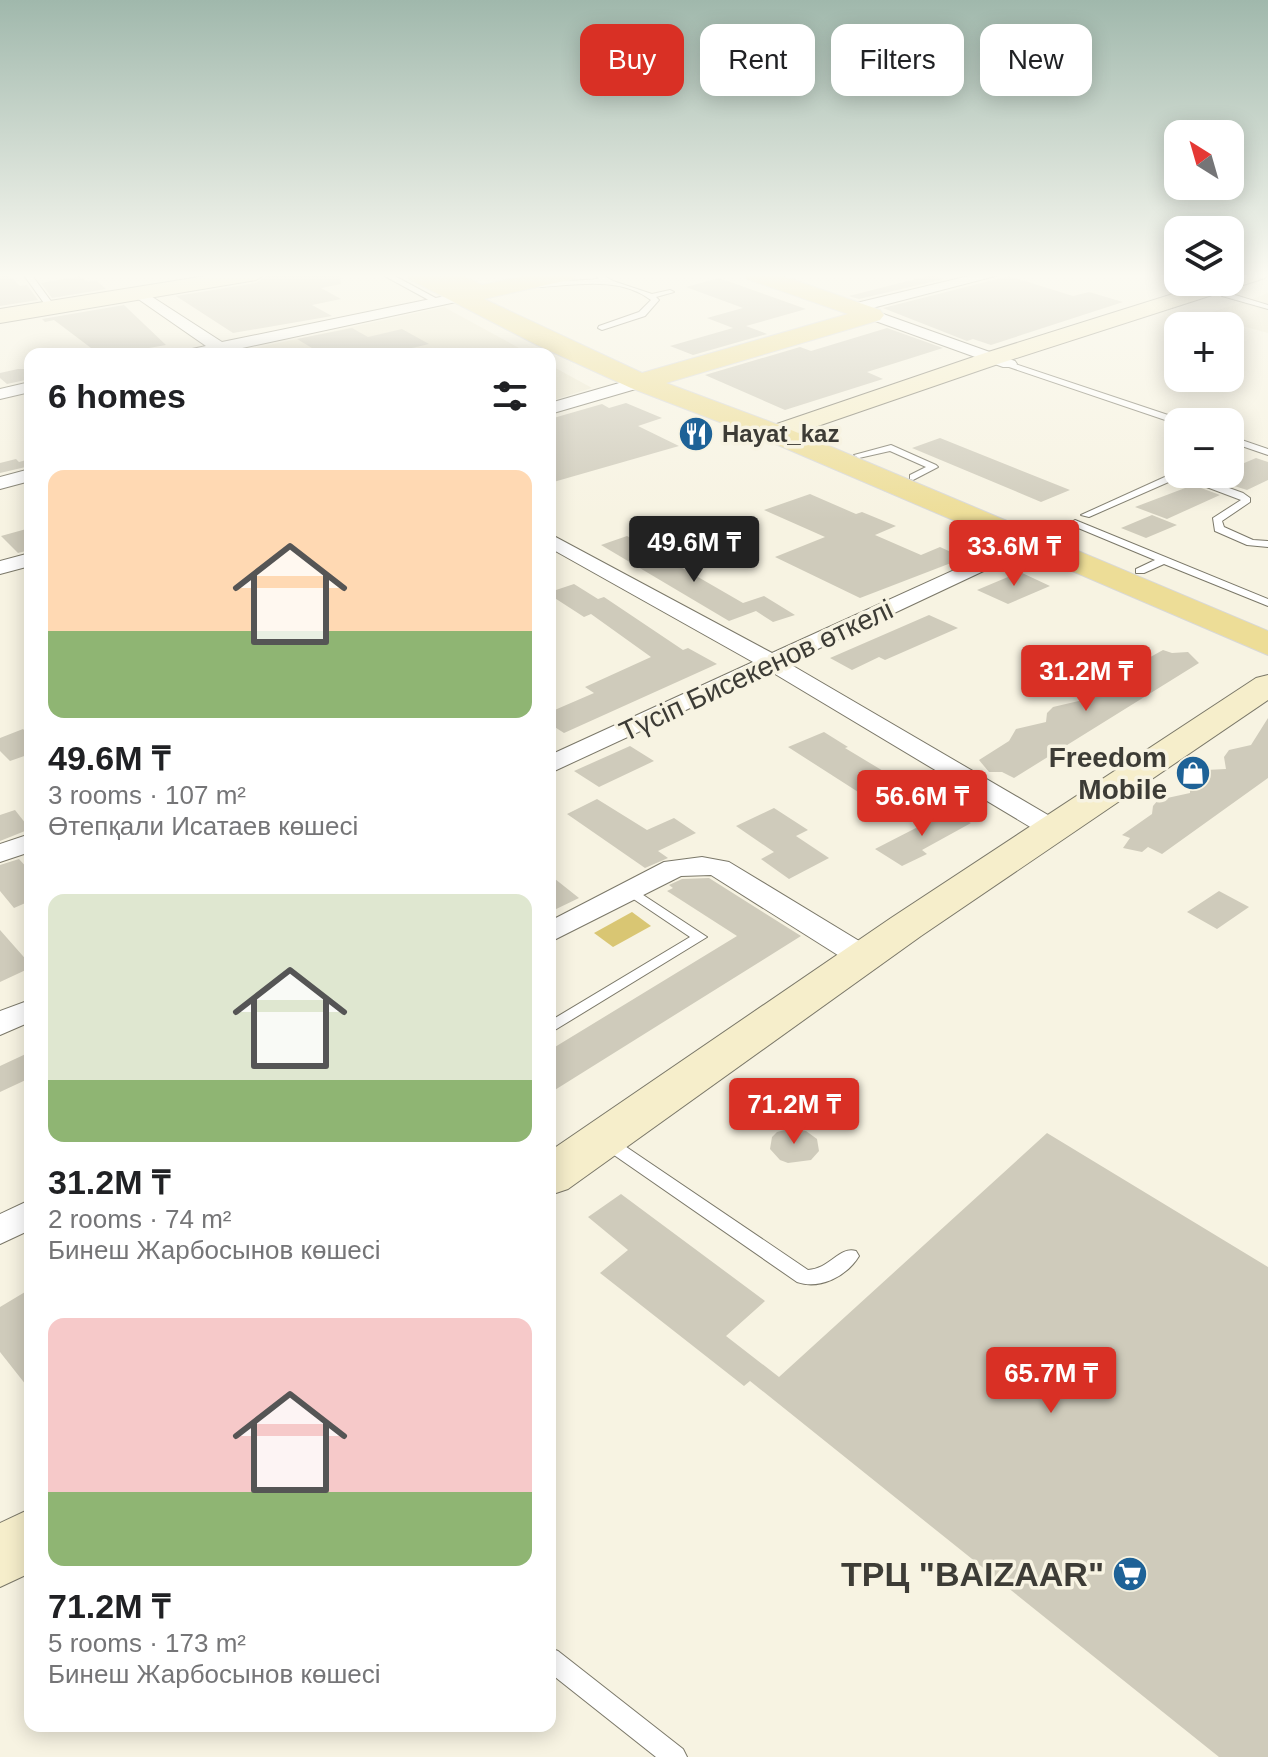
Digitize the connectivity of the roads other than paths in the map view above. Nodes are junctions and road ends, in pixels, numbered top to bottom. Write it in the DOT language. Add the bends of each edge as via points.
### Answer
graph roads {
  1 [pos="582,356"];
  2 [pos="727,356"];
  3 [pos="987,356"];
  4 [pos="1016,356"];
  5 [pos="1018,356"];
  6 [pos="1001,361"];
  7 [pos="672,374"];
  8 [pos="640,382"];
  9 [pos="24,388"];
  10 [pos="0,394"];
  11 [pos="556,407"];
  12 [pos="1164,417"];
  13 [pos="792,433"];
  14 [pos="1246,444"];
  15 [pos="1268,452"];
  16 [pos="24,477"];
  17 [pos="1164,481"];
  18 [pos="0,483"];
  19 [pos="1220,488"];
  20 [pos="1086,515"];
  21 [pos="1051,533"];
  22 [pos="556,543"];
  23 [pos="1268,544"];
  24 [pos="24,561"];
  25 [pos="1152,566"];
  26 [pos="0,568"];
  27 [pos="1268,603"];
  28 [pos="1268,624"];
  29 [pos="1268,644"];
  30 [pos="774,664"];
  31 [pos="1268,685"];
  32 [pos="556,762"];
  33 [pos="1051,828"];
  34 [pos="24,844"];
  35 [pos="0,854"];
  36 [pos="631,891"];
  37 [pos="556,930"];
  38 [pos="863,957"];
  39 [pos="24,1013"];
  40 [pos="0,1024"];
  41 [pos="556,1024"];
  42 [pos="603,1139"];
  43 [pos="556,1172"];
  44 [pos="24,1217"];
  45 [pos="0,1230"];
  46 [pos="850,1256"];
  47 [pos="556,1664"];
  48 [pos="675,1757"];
  1 -- 8 [label="main road"];
  2 -- 7 [label="main road"];
  3 -- 6 [label="street"];
  4 -- 6 [label="street"];
  5 -- 6 [label="street"];
  6 -- 12 [label="lane"];
  6 -- 13 [label="street"];
  7 -- 8 [label="main road"];
  7 -- 13 [label="main road"];
  8 -- 11 [label="street"];
  8 -- 13 [label="main road"];
  9 -- 10 [label="street"];
  13 -- 21 [label="main road"];
  13 -- 21 [label="main road"];
  14 -- 15 [label="lane"];
  16 -- 18 [label="street"];
  17 -- 20 [label="lane"];
  19 -- 23 [label="lane" via="1247,500 1217,520 1219,529 1251,543"];
  21 -- 25 [label="main road"];
  21 -- 29 [label="main road"];
  21 -- 30 [label="street, Түсіп Бисекенов өткелі"];
  22 -- 30 [label="street"];
  24 -- 26 [label="street"];
  25 -- 27 [label="lane"];
  25 -- 28 [label="main road"];
  30 -- 32 [label="street, Түсіп Бисекенов өткелі"];
  30 -- 33 [label="street"];
  31 -- 33 [label="street"];
  33 -- 38 [label="street"];
  34 -- 35 [label="street"];
  36 -- 37 [label="street"];
  36 -- 38 [label="street" via="674,868 719,868"];
  36 -- 41 [label="lane" via="700,937"];
  38 -- 42 [label="street"];
  39 -- 40 [label="street"];
  42 -- 43 [label="street"];
  42 -- 46 [label="lane" via="804,1277 831,1273"];
  44 -- 45 [label="street"];
  47 -- 48 [label="lane"];
}
